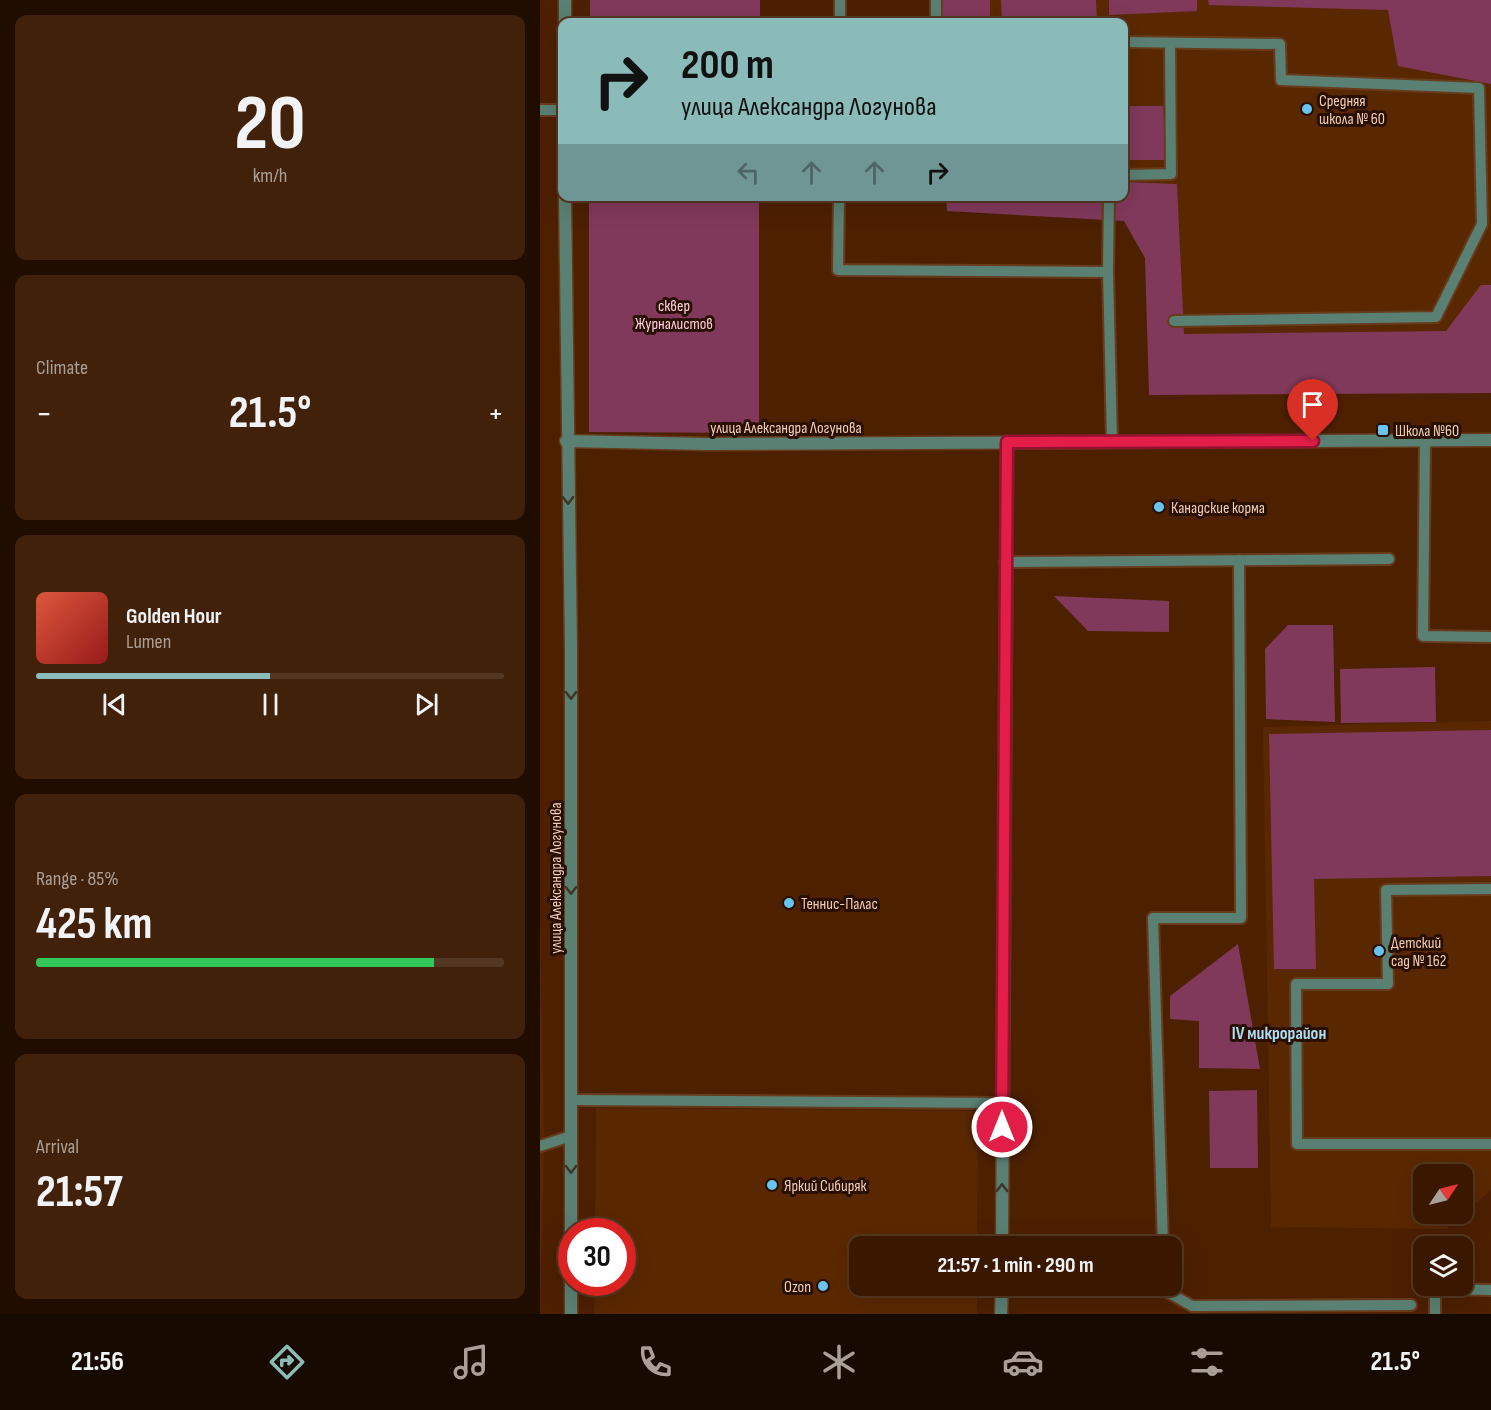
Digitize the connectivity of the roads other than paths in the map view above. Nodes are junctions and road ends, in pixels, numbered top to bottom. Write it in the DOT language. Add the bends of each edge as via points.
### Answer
graph roads {
  1 [pos="565,0"];
  2 [pos="840,0"];
  3 [pos="936,0"];
  4 [pos="565,18"];
  5 [pos="840,18"];
  6 [pos="936,18"];
  7 [pos="1128,42"];
  8 [pos="1170,43"];
  9 [pos="540,110"];
  10 [pos="558,110"];
  11 [pos="1128,175"];
  12 [pos="565,201"];
  13 [pos="839,201"];
  14 [pos="1109,201"];
  15 [pos="1108,272"];
  16 [pos="1174,321"];
  17 [pos="1491,440"];
  18 [pos="566,441"];
  19 [pos="1112,441"];
  20 [pos="1425,441"];
  21 [pos="1007,442"];
  22 [pos="1389,559"];
  23 [pos="1239,560"];
  24 [pos="1005,562"];
  25 [pos="1491,637"];
  26 [pos="1491,889"];
  27 [pos="571,1100"];
  28 [pos="1002,1103"];
  29 [pos="571,1136"];
  30 [pos="541,1143"];
  31 [pos="1491,1144"];
  32 [pos="1002,1236"];
  33 [pos="1163,1236"];
  34 [pos="1491,1290"];
  35 [pos="1002,1296"];
  36 [pos="1176,1296"];
  37 [pos="1411,1305"];
  38 [pos="571,1314"];
  39 [pos="1002,1314"];
  40 [pos="1435,1314"];
  1 -- 4 [label="street"];
  2 -- 5 [label="lane"];
  3 -- 6 [label="lane"];
  7 -- 8 [label="lane"];
  8 -- 11 [label="lane" via="1171,174"];
  8 -- 16 [label="lane" via="1280,44 1281,80 1479,88 1482,224 1436,317"];
  9 -- 10 [label="lane"];
  12 -- 18 [label="street, улица Александра Логунова"];
  13 -- 15 [label="lane" via="838,270"];
  14 -- 15 [label="lane"];
  15 -- 19 [label="lane"];
  17 -- 20 [label="street, улица Александра Логунова"];
  18 -- 21 [label="street, улица Александра Логунова"];
  18 -- 27 [label="street, улица Александра Логунова, one-way" via="571,650"];
  19 -- 20 [label="street, улица Александра Логунова"];
  19 -- 21 [label="street, улица Александра Логунова"];
  20 -- 25 [label="lane" via="1423,636"];
  21 -- 24 [label="street"];
  22 -- 23 [label="lane"];
  23 -- 24 [label="lane"];
  23 -- 33 [label="lane" via="1241,918 1153,918"];
  24 -- 28 [label="street"];
  26 -- 31 [label="lane" via="1386,890 1388,984 1296,984 1297,1144"];
  27 -- 28 [label="lane"];
  27 -- 29 [label="street, улица Александра Логунова"];
  32 -- 28 [label="street, one-way"];
  29 -- 30 [label="lane"];
  29 -- 38 [label="street, улица Александра Логунова, one-way"];
  34 -- 40 [label="lane" via="1435,1289"];
  35 -- 39 [label="street"];
  36 -- 37 [label="lane" via="1192,1306"];
}
